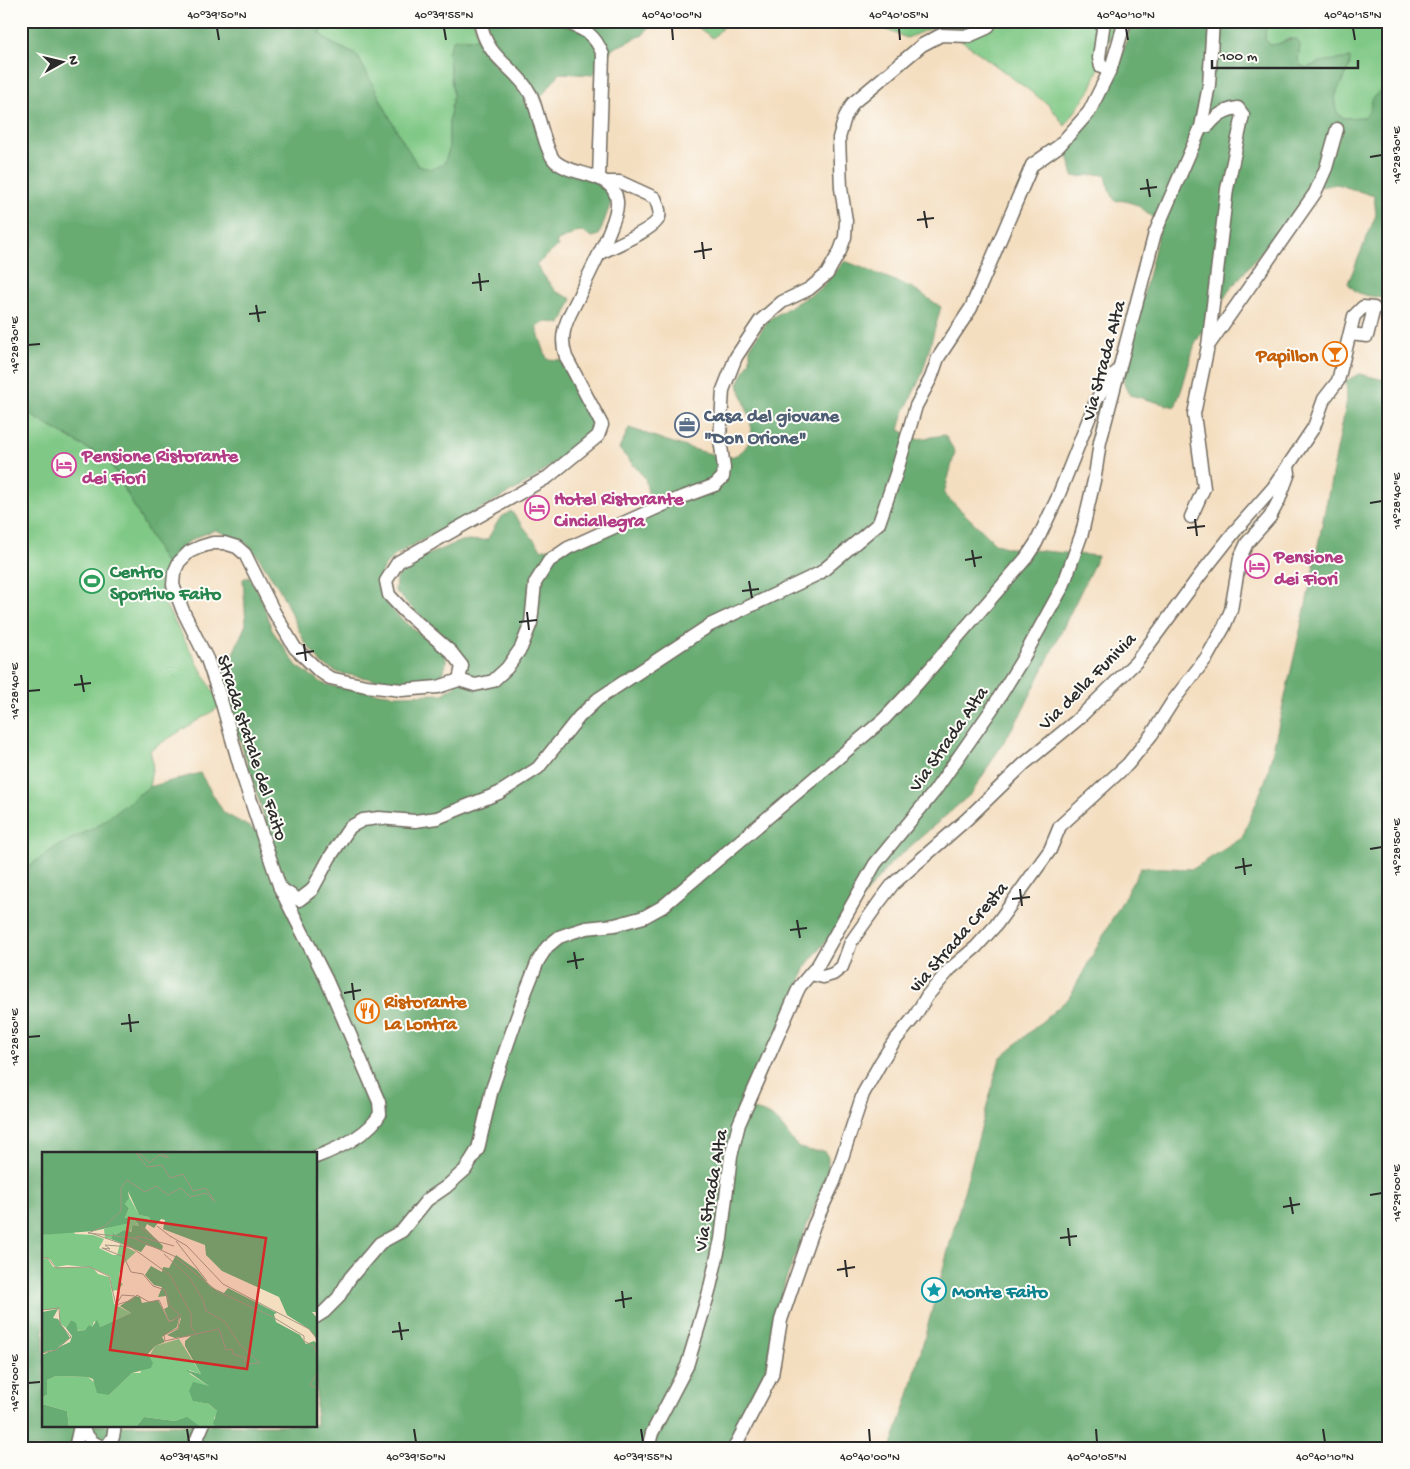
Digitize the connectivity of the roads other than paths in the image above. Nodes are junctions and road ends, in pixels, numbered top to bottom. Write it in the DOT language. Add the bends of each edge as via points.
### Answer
graph roads {
  1 [pos="480,21"];
  2 [pos="563,21"];
  3 [pos="992,21"];
  4 [pos="1104,21"];
  5 [pos="1125,21"];
  6 [pos="1213,21"];
  7 [pos="1111,68"];
  8 [pos="1201,127"];
  9 [pos="1337,129"];
  10 [pos="602,180"];
  11 [pos="600,253"];
  12 [pos="1350,334"];
  13 [pos="1208,346"];
  14 [pos="1118,371"];
  15 [pos="1288,466"];
  16 [pos="1191,517"];
  17 [pos="459,680"];
  18 [pos="280,888"];
  19 [pos="811,974"];
  20 [pos="318,1156"];
  21 [pos="318,1316"];
  22 [pos="80,1426"];
  23 [pos="80,1426"];
  24 [pos="115,1426"];
  25 [pos="203,1426"];
  26 [pos="75,1448"];
  27 [pos="193,1448"];
  28 [pos="648,1448"];
  29 [pos="734,1448"];
  1 -- 10 [label="street" via="484,37 497,58 531,95 554,161"];
  2 -- 10 [label="street" via="587,32 598,42 603,55 600,90"];
  3 -- 17 [label="street" via="988,28 969,36 941,35 922,45 853,103 839,138 845,237 827,274 809,289 782,302 760,321 736,357 723,390 722,477 715,485 568,548 549,561 534,583 531,623 521,648 507,668 493,681 475,684"];
  4 -- 7 [label="street" via="1099,58 1101,67"];
  5 -- 7 [label="street"];
  6 -- 8 [label="street, Via Strada Alta" via="1209,85"];
  7 -- 18 [label="street" via="1089,112 1059,146 1032,165 971,308 938,358 916,406 879,523 820,572 710,625 598,699 579,717 538,768 499,793 437,818 363,820 350,827 305,897 299,900"];
  8 -- 13 [label="street" via="1208,126 1227,110 1238,108 1243,115 1227,189"];
  8 -- 14 [label="street, Via Strada Alta" via="1155,233"];
  9 -- 13 [label="street" via="1315,193"];
  10 -- 11 [label="street" via="614,192 617,201 614,220"];
  10 -- 11 [label="street" via="620,182 655,198 660,216 654,226"];
  11 -- 17 [label="street" via="564,329 563,348 599,416 602,425 598,436 548,477 398,562 386,581 389,595 462,666"];
  12 -- 15 [label="street, Via della Funivia" via="1338,381 1324,398 1314,427"];
  13 -- 16 [label="street" via="1194,414 1204,488"];
  14 -- 19 [label="street, Via Strada Alta" via="1082,533 1062,586 992,708 934,792 875,864"];
  14 -- 21 [label="street" via="1108,379 1096,401 1057,499 1026,558 884,719 662,907 637,919 573,932 559,937 547,947 526,991 492,1089 478,1149 465,1170 427,1200 402,1231 380,1243 350,1278 338,1298"];
  15 -- 19 [label="street, Via della Funivia" via="1201,574 1136,662 1076,721 893,884 851,942 842,966 823,977"];
  15 -- 29 [label="street, via Strada Cresta" via="1289,473 1280,500 1270,517 1246,543 1240,558 1231,610 1207,657 1128,764 1060,826 1050,850 996,925 927,996 881,1062 863,1094 834,1182 814,1225 795,1279 781,1320 772,1375"];
  17 -- 18 [label="street, Strada statale del Faito" via="438,687 402,690 330,678 295,648 245,554 237,547 213,543 190,552 180,562 174,573 173,585 207,659"];
  18 -- 20 [label="street" via="327,981 379,1102 380,1114 369,1128"];
  19 -- 28 [label="street, Via Strada Alta" via="800,986 739,1124 709,1292 687,1366 652,1433"];
  22 -- 24 [label="street" via="99,1447 107,1446"];
  23 -- 26 [label="street"];
  25 -- 27 [label="street"];
}
